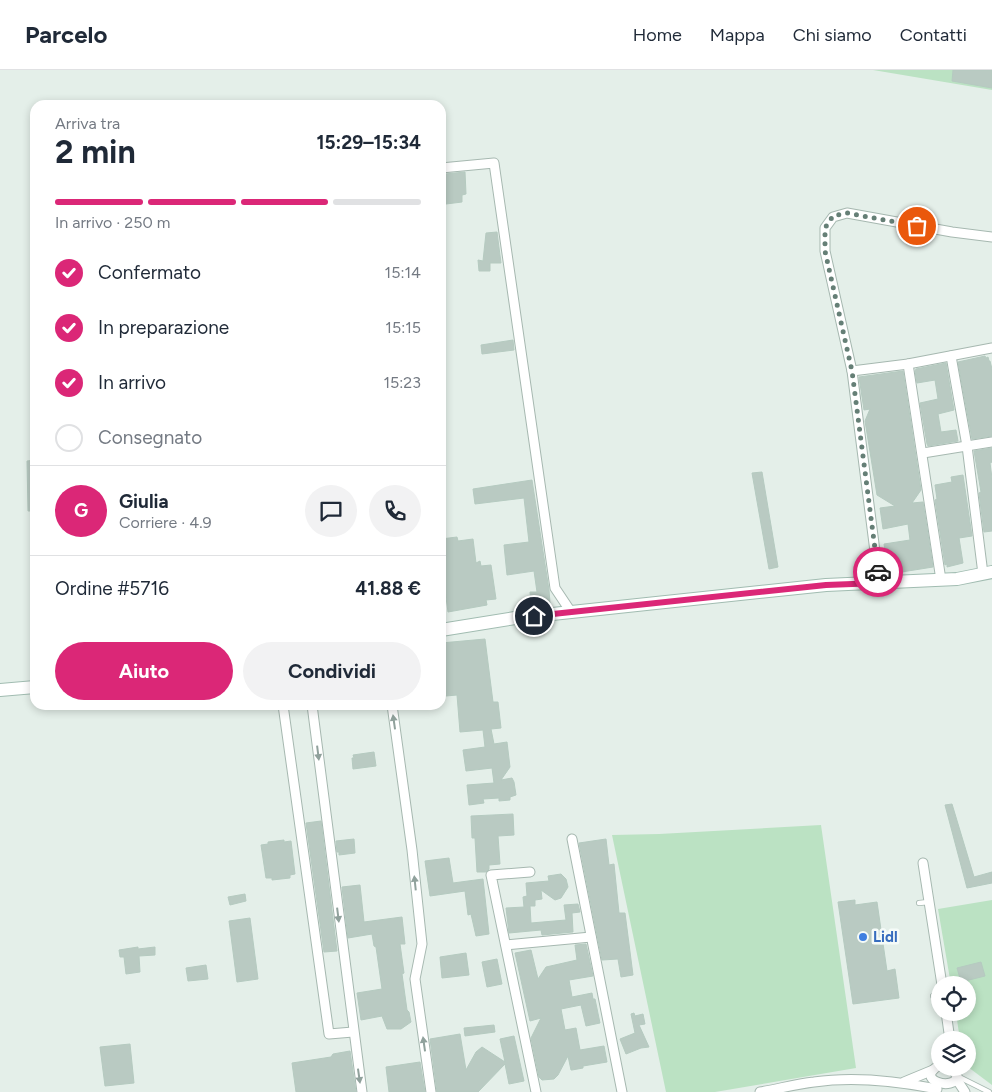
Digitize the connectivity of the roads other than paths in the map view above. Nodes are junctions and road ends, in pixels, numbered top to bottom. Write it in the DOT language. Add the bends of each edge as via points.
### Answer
graph roads {
  1 [pos="446,168"];
  2 [pos="992,237"];
  3 [pos="992,348"];
  4 [pos="952,356"];
  5 [pos="908,364"];
  6 [pos="852,371"];
  7 [pos="992,442"];
  8 [pos="967,446"];
  9 [pos="923,453"];
  10 [pos="987,573"];
  11 [pos="942,580"];
  12 [pos="879,583"];
  13 [pos="571,612"];
  14 [pos="446,629"];
  15 [pos="30,687"];
  16 [pos="0,690"];
  17 [pos="285,710"];
  18 [pos="313,710"];
  19 [pos="393,710"];
  20 [pos="572,839"];
  21 [pos="924,863"];
  22 [pos="530,872"];
  23 [pos="929,902"];
  24 [pos="919,904"];
  25 [pos="592,937"];
  26 [pos="506,945"];
  27 [pos="941,976"];
  28 [pos="353,1032"];
  29 [pos="931,1068"];
  30 [pos="931,1076"];
  31 [pos="955,1076"];
  32 [pos="957,1076"];
  33 [pos="960,1076"];
  34 [pos="904,1082"];
  35 [pos="944,1090"];
  36 [pos="362,1092"];
  37 [pos="431,1092"];
  38 [pos="536,1092"];
  39 [pos="622,1092"];
  40 [pos="760,1092"];
  41 [pos="965,1092"];
  42 [pos="988,1092"];
  1 -- 13 [label="street" via="494,163 554,588"];
  2 -- 6 [label="street" via="847,213 833,216 825,228 825,251"];
  3 -- 4 [label="street"];
  4 -- 5 [label="street"];
  4 -- 8 [label="street"];
  5 -- 6 [label="street"];
  5 -- 9 [label="street"];
  6 -- 12 [label="street"];
  7 -- 8 [label="street"];
  8 -- 9 [label="street"];
  8 -- 10 [label="street"];
  9 -- 11 [label="street"];
  10 -- 11 [label="street"];
  11 -- 12 [label="street"];
  12 -- 13 [label="street" via="826,585"];
  13 -- 14 [label="street"];
  15 -- 16 [label="street"];
  17 -- 28 [label="street" via="329,1034"];
  18 -- 28 [label="street, one-way"];
  37 -- 19 [label="street, one-way" via="415,979 422,944"];
  20 -- 25 [label="street"];
  21 -- 23 [label="street"];
  22 -- 26 [label="street" via="491,875"];
  23 -- 24 [label="lane"];
  23 -- 27 [label="street"];
  25 -- 26 [label="street"];
  25 -- 39 [label="street"];
  26 -- 38 [label="street"];
  28 -- 36 [label="street, one-way"];
  29 -- 34 [label="street"];
  30 -- 35 [label="street" via="932,1082"];
  31 -- 35 [label="street" via="953,1087"];
  32 -- 41 [label="street"];
  33 -- 42 [label="lane"];
  34 -- 35 [label="street"];
  34 -- 40 [label="street" via="848,1079"];
}
